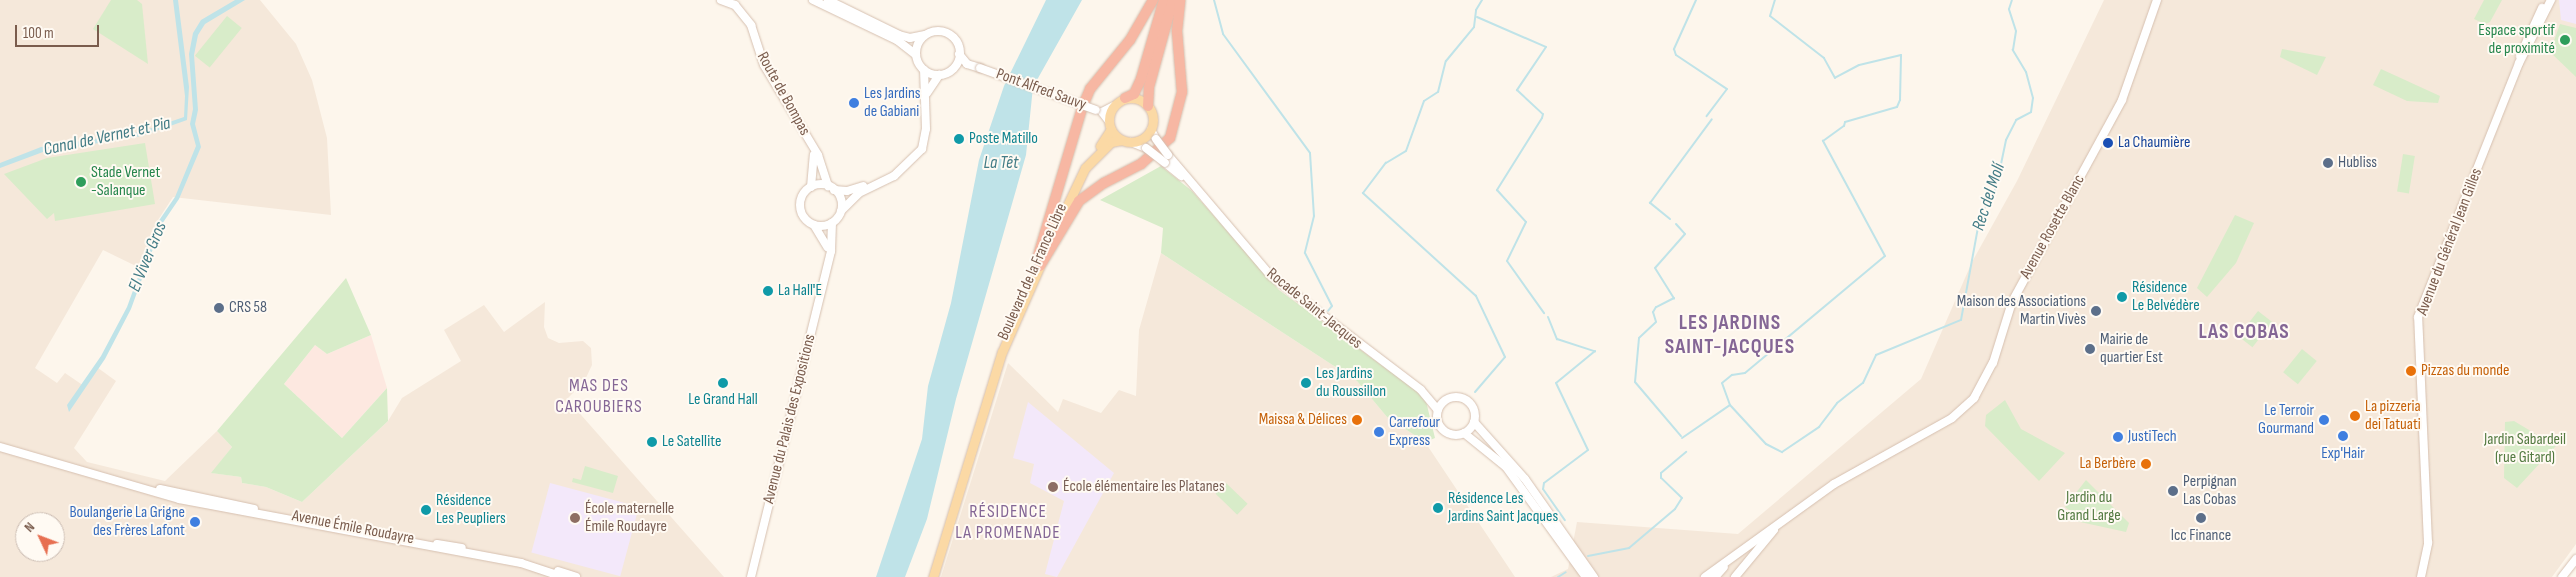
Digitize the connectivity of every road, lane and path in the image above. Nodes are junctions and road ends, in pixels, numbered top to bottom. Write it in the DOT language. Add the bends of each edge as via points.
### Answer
graph roads {
  1 [pos="721,0"];
  2 [pos="813,0"];
  3 [pos="828,0"];
  4 [pos="1153,0"];
  5 [pos="1164,0"];
  6 [pos="1173,0"];
  7 [pos="1180,0"];
  8 [pos="2157,0"];
  9 [pos="2546,0"];
  10 [pos="2551,0"];
  11 [pos="926,34"];
  12 [pos="960,54"];
  13 [pos="916,55"];
  14 [pos="2519,63"];
  15 [pos="967,64"];
  16 [pos="953,68"];
  17 [pos="924,70"];
  18 [pos="939,75"];
  19 [pos="1125,98"];
  20 [pos="924,100"];
  21 [pos="1114,106"];
  22 [pos="1148,106"];
  23 [pos="1099,111"];
  24 [pos="1110,125"];
  25 [pos="1151,130"];
  26 [pos="1122,140"];
  27 [pos="1132,142"];
  28 [pos="811,144"];
  29 [pos="1166,159"];
  30 [pos="908,164"];
  31 [pos="811,187"];
  32 [pos="831,188"];
  33 [pos="841,211"];
  34 [pos="832,222"];
  35 [pos="814,225"];
  36 [pos="828,261"];
  37 [pos="1039,261"];
  38 [pos="1421,390"];
  39 [pos="1449,398"];
  40 [pos="1438,410"];
  41 [pos="1474,422"];
  42 [pos="1464,433"];
  43 [pos="0,441"];
  44 [pos="0,446"];
  45 [pos="99,474"];
  46 [pos="1796,511"];
  47 [pos="272,515"];
  48 [pos="1563,546"];
  49 [pos="1736,554"];
  50 [pos="2576,559"];
  51 [pos="563,577"];
  52 [pos="576,577"];
  53 [pos="751,577"];
  54 [pos="933,577"];
  55 [pos="1580,577"];
  56 [pos="1586,577"];
  57 [pos="1596,577"];
  58 [pos="1705,577"];
  59 [pos="1715,577"];
  60 [pos="1735,577"];
  61 [pos="2421,577"];
  62 [pos="2562,577"];
  1 -- 28 [label="main road, Route de Bompas" via="735,5 751,25 764,65"];
  2 -- 13 [label="main road" via="897,40"];
  3 -- 11 [label="main road" via="899,35 910,38"];
  4 -- 37 [label="highway" via="1130,40 1090,89"];
  5 -- 19 [label="highway" via="1141,80 1134,94"];
  6 -- 22 [label="highway" via="1149,87"];
  7 -- 37 [label="highway" via="1177,31 1182,92 1170,138 1142,164 1104,183 1080,201"];
  8 -- 46 [label="main road, Avenue Rosette Blanc" via="2122,100 2012,302 1982,388 1952,418 1862,465"];
  9 -- 14 [label="main road, Avenue du Général Jean Gilles" via="2522,46"];
  10 -- 14 [label="main road, Avenue du Général Jean Gilles"];
  11 -- 12 [label="main road" via="947,33 956,41"];
  11 -- 13 [label="main road" via="918,43"];
  12 -- 15 [label="main road"];
  12 -- 16 [label="main road"];
  13 -- 17 [label="main road"];
  14 -- 61 [label="main road, Avenue du Général Jean Gilles" via="2418,317 2428,543"];
  15 -- 16 [label="main road"];
  15 -- 23 [label="main road, Pont Alfred Sauvy, bridge"];
  16 -- 18 [label="main road"];
  17 -- 18 [label="main road"];
  17 -- 20 [label="main road"];
  18 -- 20 [label="main road" via="930,83"];
  19 -- 21 [label="main road"];
  19 -- 22 [label="main road" via="1138,99"];
  20 -- 30 [label="main road" via="926,138 922,149"];
  21 -- 23 [label="main road"];
  21 -- 24 [label="main road"];
  22 -- 25 [label="main road" via="1153,118"];
  23 -- 24 [label="main road"];
  24 -- 26 [label="main road"];
  24 -- 37 [label="main road, Boulevard de la France Libre" via="1075,177"];
  25 -- 27 [label="main road" via="1143,139"];
  25 -- 29 [label="main road, bridge"];
  26 -- 27 [label="main road"];
  26 -- 37 [label="main road, Boulevard de la France Libre" via="1111,142 1085,168"];
  27 -- 29 [label="main road, bridge"];
  28 -- 31 [label="main road, Route de Bompas" via="815,167"];
  28 -- 32 [label="main road, Route de Bompas"];
  29 -- 38 [label="main road, Rocade Saint-Jacques" via="1282,287"];
  30 -- 32 [label="main road" via="854,190"];
  30 -- 33 [label="main road" via="850,199"];
  31 -- 32 [label="main road"];
  31 -- 35 [label="main road" via="802,195 800,209"];
  32 -- 33 [label="main road" via="841,199"];
  33 -- 34 [label="main road"];
  34 -- 35 [label="main road"];
  34 -- 36 [label="main road, Avenue du Palais des Expositions"];
  35 -- 36 [label="main road, Avenue du Palais des Expositions" via="825,240"];
  36 -- 53 [label="main road, Avenue du Palais des Expositions"];
  37 -- 54 [label="main road, Boulevard de la France Libre" via="1001,342"];
  38 -- 39 [label="main road"];
  38 -- 40 [label="main road"];
  39 -- 40 [label="main road"];
  39 -- 41 [label="main road" via="1461,398 1470,403"];
  40 -- 42 [label="main road" via="1438,422 1446,431"];
  41 -- 42 [label="main road"];
  41 -- 57 [label="main road" via="1515,467"];
  42 -- 48 [label="main road" via="1506,467"];
  43 -- 45 [label="main road"];
  44 -- 45 [label="main road"];
  45 -- 47 [label="main road, Avenue Émile Roudayre" via="179,499"];
  46 -- 49 [label="main road"];
  46 -- 60 [label="main road" via="1761,543"];
  47 -- 51 [label="main road, Avenue Émile Roudayre" via="513,561"];
  47 -- 52 [label="main road, Avenue Émile Roudayre" via="518,558"];
  48 -- 55 [label="main road"];
  48 -- 56 [label="main road"];
  49 -- 58 [label="main road"];
  49 -- 59 [label="main road"];
  50 -- 62 [label="main road"];
}
